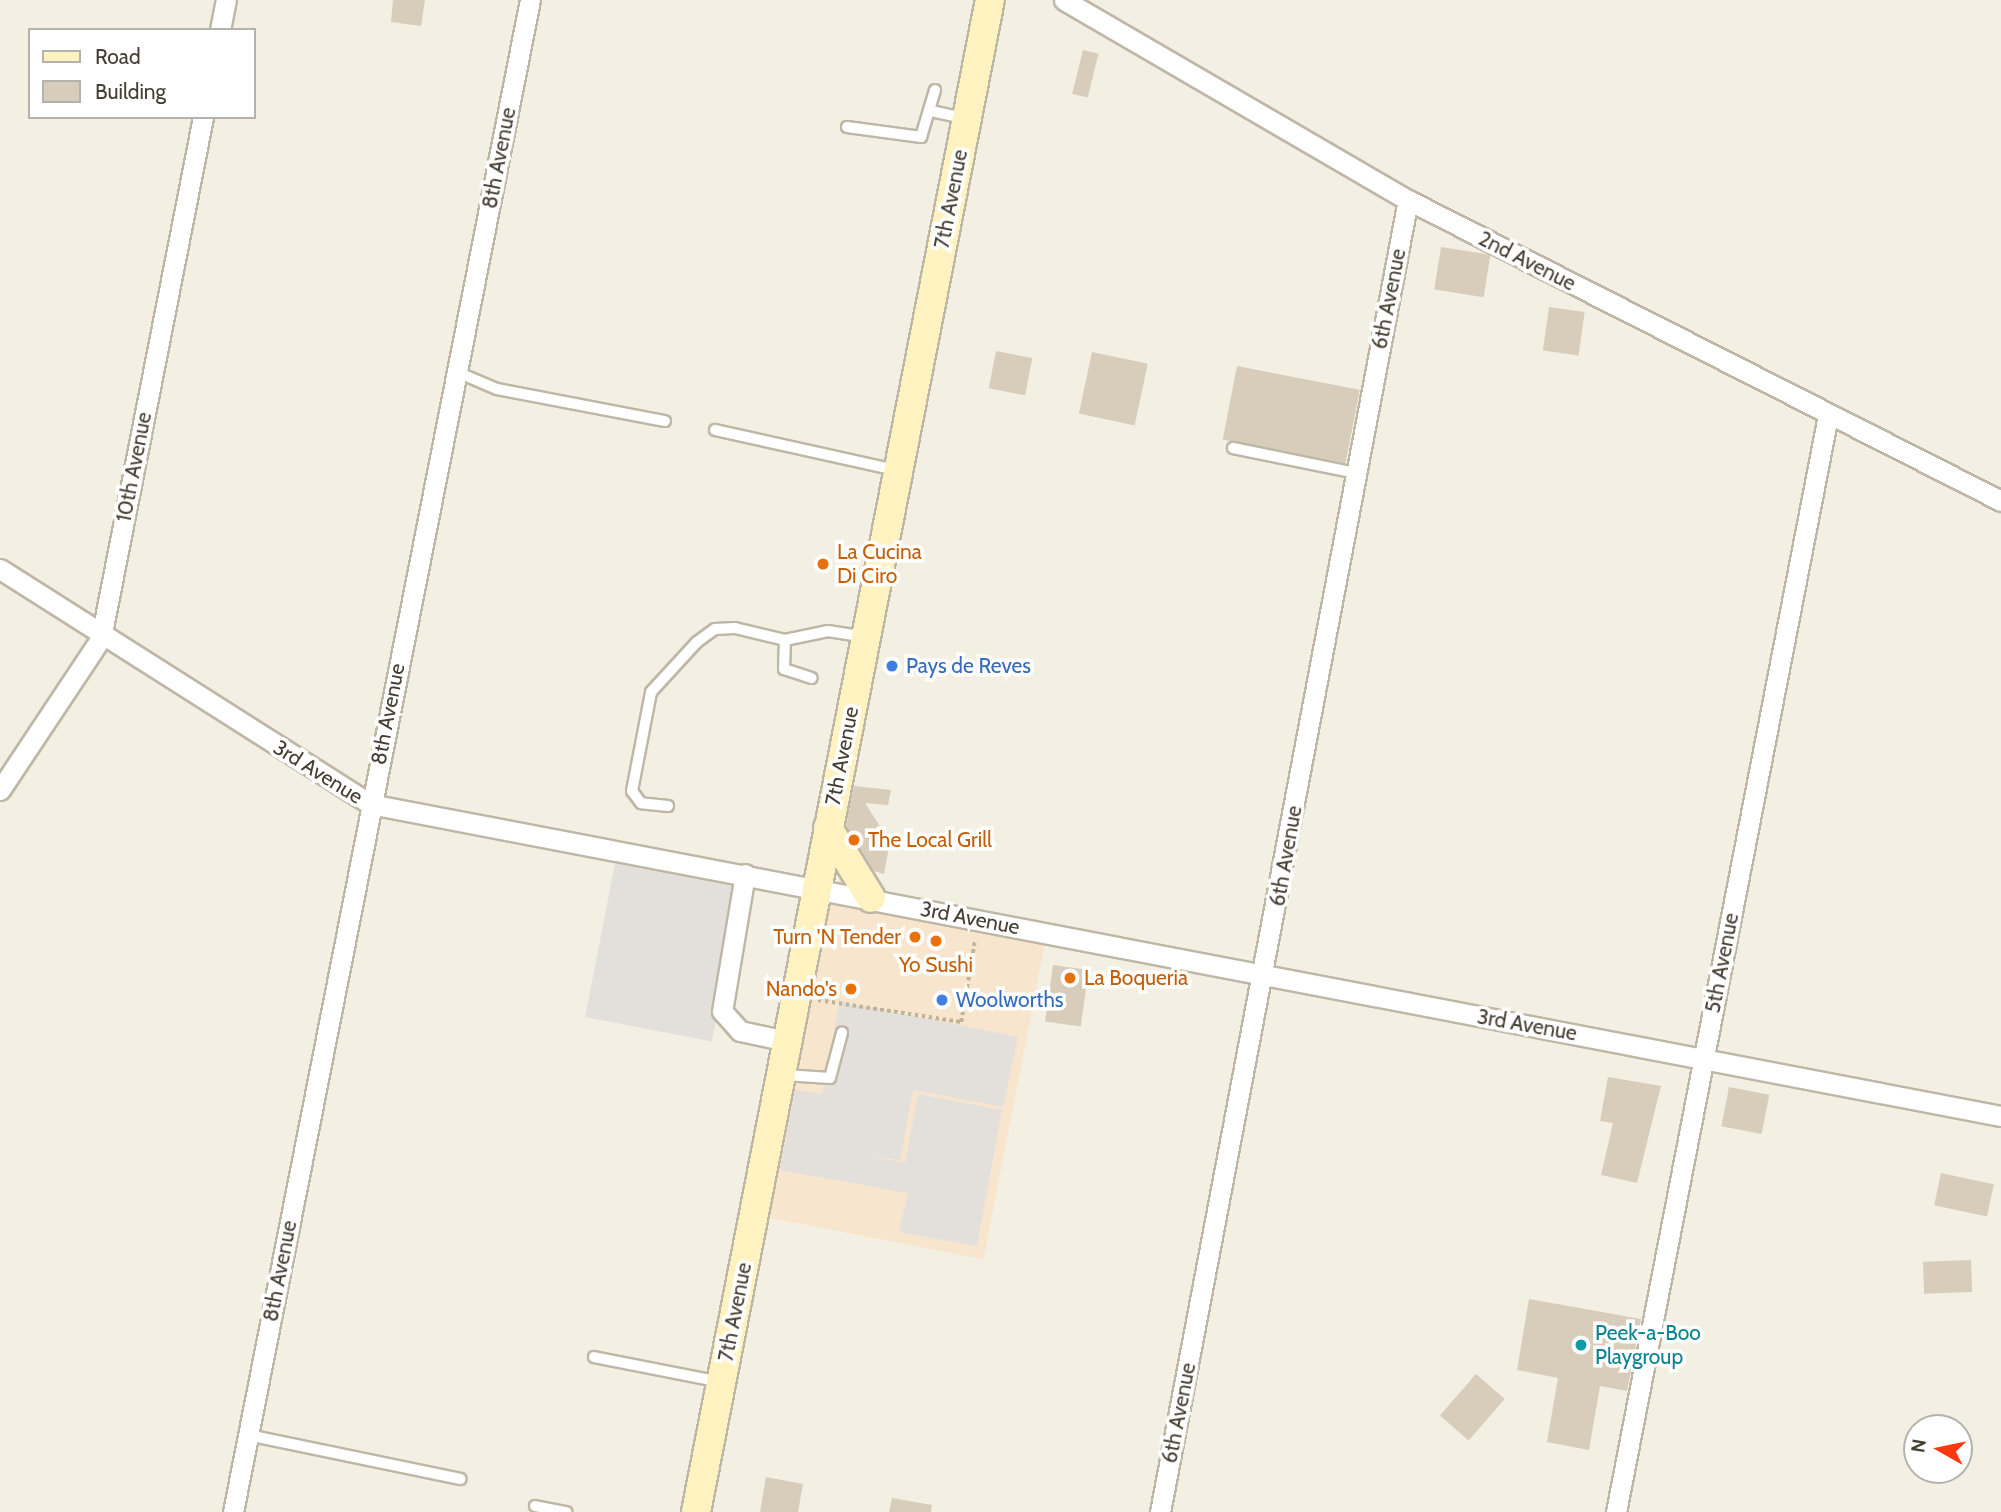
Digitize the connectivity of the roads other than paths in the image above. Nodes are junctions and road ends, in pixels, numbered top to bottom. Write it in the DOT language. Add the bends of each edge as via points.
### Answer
graph roads {
  1 [pos="226,0"];
  2 [pos="530,0"];
  3 [pos="990,0"];
  4 [pos="1064,0"];
  5 [pos="220,28"];
  6 [pos="935,90"];
  7 [pos="931,111"];
  8 [pos="967,118"];
  9 [pos="203,119"];
  10 [pos="847,127"];
  11 [pos="1408,200"];
  12 [pos="457,371"];
  13 [pos="1828,415"];
  14 [pos="665,421"];
  15 [pos="715,430"];
  16 [pos="1233,448"];
  17 [pos="898,471"];
  18 [pos="1356,473"];
  19 [pos="2001,501"];
  20 [pos="0,569"];
  21 [pos="865,637"];
  22 [pos="101,638"];
  23 [pos="785,640"];
  24 [pos="812,678"];
  25 [pos="0,790"];
  26 [pos="370,804"];
  27 [pos="668,806"];
  28 [pos="828,828"];
  29 [pos="745,874"];
  30 [pos="817,888"];
  31 [pos="871,898"];
  32 [pos="1264,977"];
  33 [pos="842,1033"];
  34 [pos="787,1041"];
  35 [pos="1704,1057"];
  36 [pos="780,1074"];
  37 [pos="2001,1116"];
  38 [pos="594,1357"];
  39 [pos="721,1382"];
  40 [pos="248,1435"];
  41 [pos="461,1479"];
  42 [pos="535,1506"];
  43 [pos="233,1512"];
  44 [pos="566,1512"];
  45 [pos="696,1512"];
  46 [pos="1160,1512"];
  47 [pos="1616,1512"];
  1 -- 5 [label="street"];
  2 -- 12 [label="street, 8th Avenue"];
  3 -- 8 [label="main road, 7th Avenue"];
  4 -- 11 [label="street, 2nd Avenue"];
  6 -- 7 [label="lane"];
  7 -- 8 [label="lane"];
  7 -- 10 [label="lane" via="921,137"];
  8 -- 17 [label="main road, 7th Avenue"];
  9 -- 22 [label="street, 10th Avenue"];
  11 -- 13 [label="street, 2nd Avenue"];
  11 -- 18 [label="street, 6th Avenue"];
  12 -- 14 [label="lane" via="497,389"];
  12 -- 26 [label="street, 8th Avenue"];
  13 -- 19 [label="street, 2nd Avenue"];
  13 -- 35 [label="street, 5th Avenue"];
  15 -- 17 [label="lane"];
  16 -- 18 [label="lane"];
  17 -- 21 [label="main road, 7th Avenue"];
  18 -- 32 [label="street, 6th Avenue"];
  20 -- 22 [label="street, 3rd Avenue"];
  21 -- 23 [label="lane" via="828,631"];
  21 -- 28 [label="main road, 7th Avenue"];
  22 -- 25 [label="street, 10th Avenue"];
  22 -- 26 [label="street, 3rd Avenue"];
  23 -- 24 [label="lane" via="784,669"];
  23 -- 27 [label="lane" via="715,629 651,692 632,791 641,803"];
  26 -- 29 [label="street, 3rd Avenue"];
  26 -- 40 [label="street, 8th Avenue"];
  28 -- 30 [label="main road, 7th Avenue"];
  28 -- 31 [label="main road"];
  29 -- 30 [label="street, 3rd Avenue"];
  29 -- 34 [label="street" via="722,1011 740,1031"];
  30 -- 31 [label="street, 3rd Avenue"];
  30 -- 34 [label="main road, 7th Avenue"];
  31 -- 32 [label="street, 3rd Avenue"];
  32 -- 35 [label="street, 3rd Avenue"];
  32 -- 46 [label="street, 6th Avenue"];
  33 -- 36 [label="lane" via="830,1078"];
  34 -- 36 [label="main road, 7th Avenue"];
  35 -- 37 [label="street, 3rd Avenue"];
  35 -- 47 [label="street, 5th Avenue"];
  36 -- 39 [label="main road, 7th Avenue"];
  38 -- 39 [label="lane"];
  39 -- 45 [label="main road, 7th Avenue"];
  40 -- 41 [label="lane"];
  40 -- 43 [label="street, 8th Avenue"];
  42 -- 44 [label="lane"];
}
